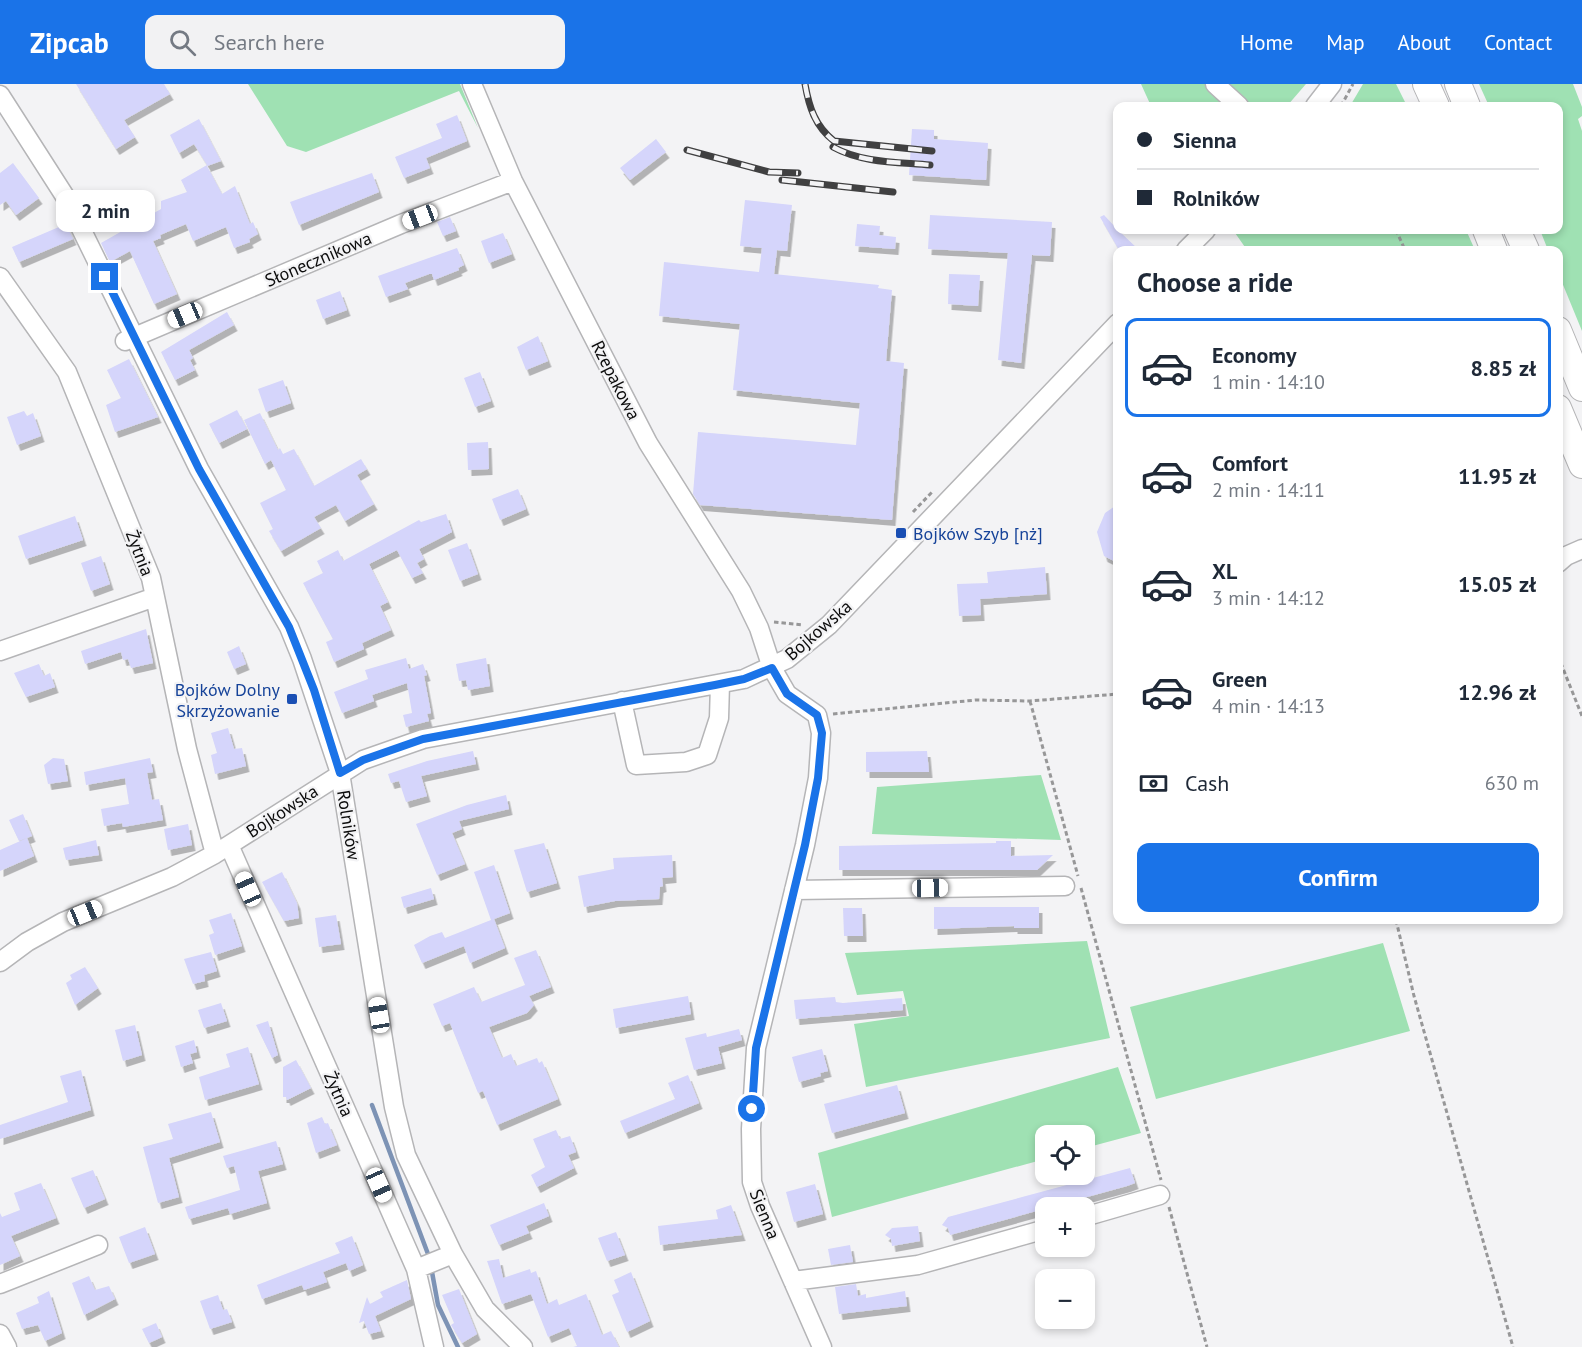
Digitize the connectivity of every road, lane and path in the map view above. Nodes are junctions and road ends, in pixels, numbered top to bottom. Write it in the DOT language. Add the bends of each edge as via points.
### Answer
graph roads {
  1 [pos="472,84"];
  2 [pos="1215,84"];
  3 [pos="1332,84"];
  4 [pos="1353,84"];
  5 [pos="1458,84"];
  6 [pos="0,95"];
  7 [pos="1235,102"];
  8 [pos="1318,102"];
  9 [pos="1343,102"];
  10 [pos="1465,102"];
  11 [pos="513,181"];
  12 [pos="1202,234"];
  13 [pos="1190,246"];
  14 [pos="0,278"];
  15 [pos="1113,328"];
  16 [pos="129,339"];
  17 [pos="1563,342"];
  18 [pos="1582,388"];
  19 [pos="1563,420"];
  20 [pos="1582,465"];
  21 [pos="936,489"];
  22 [pos="910,517"];
  23 [pos="1582,549"];
  24 [pos="1563,559"];
  25 [pos="155,597"];
  26 [pos="810,623"];
  27 [pos="759,628"];
  28 [pos="0,651"];
  29 [pos="772,668"];
  30 [pos="1563,668"];
  31 [pos="720,684"];
  32 [pos="1113,694"];
  33 [pos="622,701"];
  34 [pos="1030,701"];
  35 [pos="817,715"];
  36 [pos="1582,716"];
  37 [pos="340,773"];
  38 [pos="222,850"];
  39 [pos="1065,886"];
  40 [pos="795,890"];
  41 [pos="1397,924"];
  42 [pos="0,962"];
  43 [pos="1163,1194"];
  44 [pos="1095,1214"];
  45 [pos="1035,1231"];
  46 [pos="98,1245"];
  47 [pos="453,1254"];
  48 [pos="416,1269"];
  49 [pos="793,1281"];
  50 [pos="0,1284"];
  51 [pos="0,1334"];
  52 [pos="7,1347"];
  53 [pos="434,1347"];
  54 [pos="523,1347"];
  55 [pos="822,1347"];
  56 [pos="1207,1347"];
  57 [pos="1513,1347"];
  1 -- 11 [label="street, Rzepakowa"];
  2 -- 7 [label="street"];
  3 -- 8 [label="street"];
  4 -- 9 [label="path"];
  5 -- 10 [label="highway"];
  6 -- 16 [label="street, Rolników" via="66,198"];
  11 -- 16 [label="street, Słonecznikowa"];
  11 -- 27 [label="street, Rzepakowa" via="648,442 741,591"];
  12 -- 13 [label="street"];
  14 -- 25 [label="street, Żytnia" via="67,372 151,578"];
  15 -- 29 [label="street, Bojkowska" via="829,625"];
  16 -- 37 [label="street, Rolników" via="289,627"];
  17 -- 18 [label="highway"];
  19 -- 20 [label="highway"];
  21 -- 22 [label="path"];
  23 -- 24 [label="street"];
  25 -- 28 [label="street"];
  25 -- 38 [label="street, Żytnia" via="187,749"];
  26 -- 27 [label="path" via="794,626 774,622"];
  27 -- 29 [label="street, Rzepakowa"];
  29 -- 31 [label="street, Bojkowska"];
  29 -- 35 [label="street" via="787,694"];
  30 -- 36 [label="path"];
  31 -- 33 [label="street, Bojkowska"];
  31 -- 33 [label="street" via="718,718 707,755 686,762 636,765"];
  32 -- 34 [label="path"];
  33 -- 37 [label="street, Bojkowska" via="423,739 363,760"];
  34 -- 35 [label="path" via="976,700"];
  34 -- 43 [label="path"];
  35 -- 40 [label="street, Sienna" via="822,733 818,778"];
  37 -- 38 [label="street, Bojkowska"];
  37 -- 47 [label="street, Rolników" via="399,1126 410,1166"];
  38 -- 42 [label="street, Bojkowska" via="172,877 63,921"];
  38 -- 48 [label="street, Żytnia"];
  39 -- 40 [label="street"];
  40 -- 49 [label="street, Sienna" via="756,1048 751,1129 752,1182"];
  41 -- 57 [label="path"];
  43 -- 44 [label="street"];
  43 -- 56 [label="path"];
  45 -- 49 [label="street" via="918,1265"];
  46 -- 50 [label="street"];
  47 -- 48 [label="street"];
  47 -- 54 [label="street, Rolników" via="485,1309"];
  48 -- 53 [label="street, Żytnia"];
  49 -- 55 [label="street, Sienna"];
  51 -- 52 [label="street"];
}
